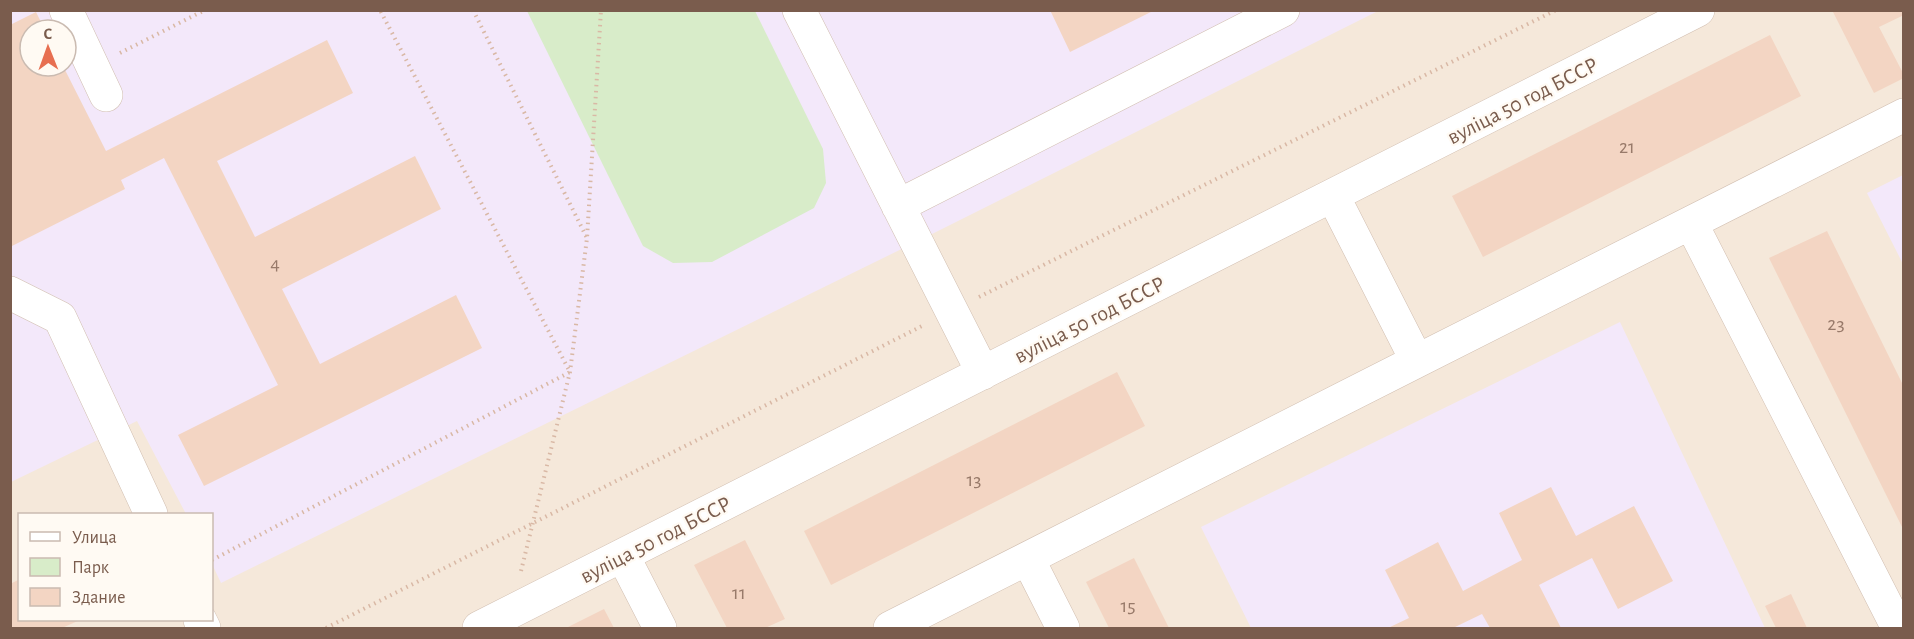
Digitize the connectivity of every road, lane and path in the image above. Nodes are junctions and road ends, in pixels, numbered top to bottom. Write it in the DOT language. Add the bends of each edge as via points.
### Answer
graph roads {
  1 [pos="66,10"];
  2 [pos="206,10"];
  3 [pos="381,10"];
  4 [pos="473,10"];
  5 [pos="601,10"];
  6 [pos="799,10"];
  7 [pos="1283,10"];
  8 [pos="1698,10"];
  9 [pos="92,66"];
  10 [pos="106,95"];
  11 [pos="1904,115"];
  12 [pos="1333,196"];
  13 [pos="898,206"];
  14 [pos="1691,223"];
  15 [pos="587,238"];
  16 [pos="10,293"];
  17 [pos="1417,361"];
  18 [pos="570,372"];
  19 [pos="983,373"];
  20 [pos="151,513"];
  21 [pos="623,556"];
  22 [pos="213,559"];
  23 [pos="1028,559"];
  24 [pos="511,612"];
  25 [pos="479,628"];
  26 [pos="660,628"];
  27 [pos="890,628"];
  28 [pos="1063,628"];
  29 [pos="1898,628"];
  1 -- 9 [label="street"];
  2 -- 9 [label="path"];
  3 -- 18 [label="path"];
  4 -- 15 [label="path"];
  5 -- 15 [label="path"];
  6 -- 13 [label="street"];
  7 -- 13 [label="street"];
  8 -- 12 [label="street, вуліца 50 год БССР"];
  9 -- 10 [label="street"];
  11 -- 14 [label="street"];
  12 -- 17 [label="street"];
  12 -- 19 [label="street, вуліца 50 год БССР"];
  13 -- 19 [label="street"];
  14 -- 17 [label="street"];
  14 -- 29 [label="street"];
  15 -- 18 [label="path"];
  16 -- 20 [label="street" via="60,318"];
  17 -- 23 [label="street"];
  18 -- 22 [label="path"];
  18 -- 24 [label="path"];
  19 -- 21 [label="street, вуліца 50 год БССР"];
  21 -- 24 [label="street, вуліца 50 год БССР"];
  21 -- 26 [label="street"];
  23 -- 27 [label="street"];
  23 -- 28 [label="street"];
  24 -- 25 [label="street, вуліца 50 год БССР"];
}
